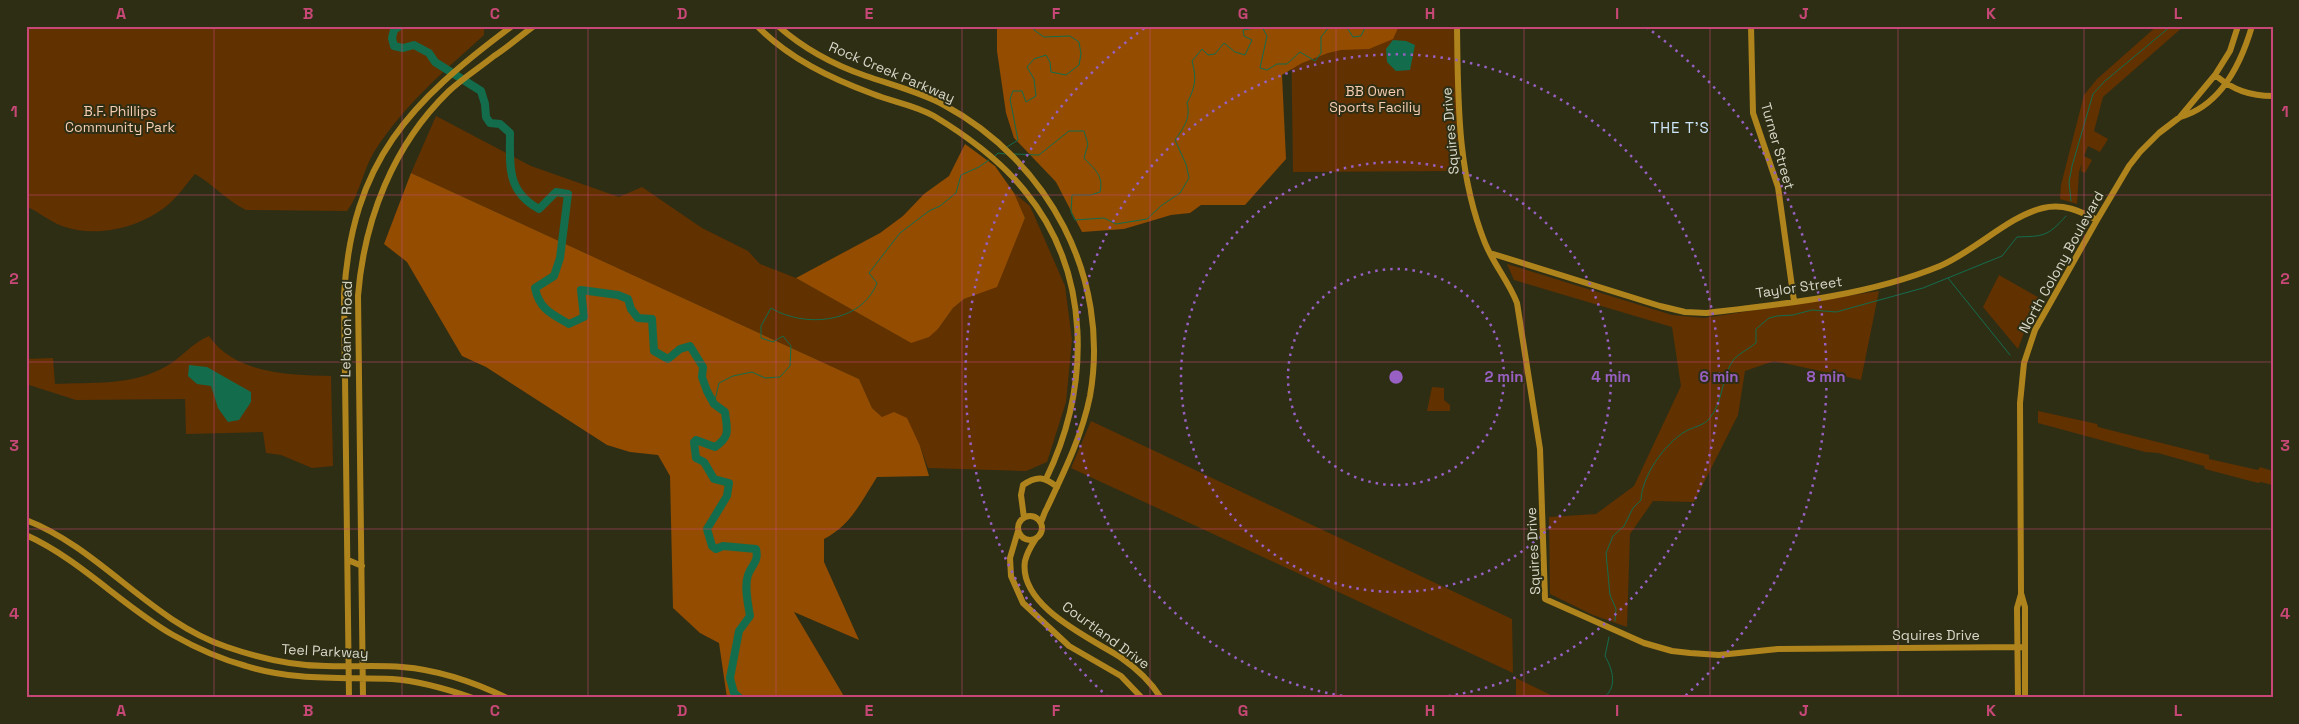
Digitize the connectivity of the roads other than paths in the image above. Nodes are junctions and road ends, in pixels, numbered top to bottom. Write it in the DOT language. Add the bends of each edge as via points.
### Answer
graph roads {
  1 [pos="512,26"];
  2 [pos="534,26"];
  3 [pos="756,26"];
  4 [pos="778,26"];
  5 [pos="1457,26"];
  6 [pos="1751,26"];
  7 [pos="2238,26"];
  8 [pos="2252,26"];
  9 [pos="2215,75"];
  10 [pos="2225,84"];
  11 [pos="2273,96"];
  12 [pos="2180,117"];
  13 [pos="2097,220"];
  14 [pos="1490,253"];
  15 [pos="345,273"];
  16 [pos="359,276"];
  17 [pos="1794,301"];
  18 [pos="1058,456"];
  19 [pos="1069,463"];
  20 [pos="1046,478"];
  21 [pos="1057,487"];
  22 [pos="1024,518"];
  23 [pos="26,520"];
  24 [pos="1041,522"];
  25 [pos="1018,531"];
  26 [pos="26,535"];
  27 [pos="1035,540"];
  28 [pos="362,557"];
  29 [pos="348,560"];
  30 [pos="362,566"];
  31 [pos="2021,593"];
  32 [pos="2017,647"];
  33 [pos="2025,647"];
  34 [pos="348,666"];
  35 [pos="363,666"];
  36 [pos="349,678"];
  37 [pos="363,678"];
  38 [pos="349,698"];
  39 [pos="363,698"];
  40 [pos="473,698"];
  41 [pos="507,698"];
  42 [pos="1142,698"];
  43 [pos="1161,698"];
  44 [pos="2018,698"];
  45 [pos="2025,698"];
  1 -- 15 [label="street, Lebanon Road" via="421,102 384,150 358,209"];
  2 -- 16 [label="street, Lebanon Road" via="459,82 432,111 399,157 372,217"];
  3 -- 18 [label="street, Rock Creek Parkway" via="776,44 818,71 849,86 920,109 973,140 1029,195 1055,238 1074,295 1079,358 1073,402"];
  4 -- 19 [label="street, Rock Creek Parkway" via="831,62 942,104 985,131 1014,156 1046,194 1084,273 1091,314 1090,395"];
  5 -- 14 [label="street, Squires Drive" via="1458,116 1462,151 1471,200"];
  6 -- 17 [label="street, Turner Street" via="1753,114 1778,187"];
  7 -- 9 [label="street, North Colony Boulevard" via="2230,51"];
  8 -- 10 [label="street, North Colony Boulevard" via="2241,57"];
  9 -- 10 [label="street"];
  9 -- 12 [label="street, North Colony Boulevard"];
  10 -- 11 [label="street" via="2248,94"];
  10 -- 12 [label="street, North Colony Boulevard" via="2202,108"];
  12 -- 13 [label="street, North Colony Boulevard" via="2135,158"];
  13 -- 17 [label="street, Taylor Street" via="2070,208 2041,208 2023,215 1943,264 1909,278 1853,292"];
  13 -- 31 [label="street, North Colony Boulevard" via="2041,318 2024,363 2020,403"];
  14 -- 17 [label="street, Taylor Street" via="1685,312 1706,313"];
  14 -- 32 [label="street, Squires Drive" via="1518,303 1540,449 1546,599 1644,643 1690,654 1719,655 1778,649"];
  15 -- 16 [label="street"];
  15 -- 29 [label="street, Lebanon Road"];
  16 -- 28 [label="street, Lebanon Road" via="357,346"];
  18 -- 19 [label="street"];
  18 -- 20 [label="street, Rock Creek Parkway"];
  19 -- 21 [label="street, Rock Creek Parkway"];
  20 -- 21 [label="street"];
  20 -- 22 [label="street" via="1038,477 1024,485 1021,495"];
  21 -- 24 [label="street, Rock Creek Parkway"];
  22 -- 24 [label="street" via="1035,517"];
  22 -- 25 [label="street" via="1018,524"];
  23 -- 34 [label="street, Teel Parkway" via="74,546 164,614 200,636 263,658 301,665"];
  24 -- 27 [label="street" via="1041,533"];
  25 -- 27 [label="street" via="1023,539"];
  25 -- 42 [label="street, Courtland Drive" via="1010,558 1011,576 1023,603 1069,646 1121,676"];
  26 -- 36 [label="street, Teel Parkway" via="72,560 172,634 208,653 264,671"];
  27 -- 43 [label="street, Courtland Drive" via="1028,552 1025,571 1035,594 1072,630 1130,664"];
  28 -- 29 [label="street"];
  28 -- 30 [label="street, Lebanon Road"];
  29 -- 30 [label="street"];
  29 -- 34 [label="street, Lebanon Road"];
  30 -- 35 [label="street, Lebanon Road"];
  31 -- 32 [label="street, North Colony Boulevard"];
  31 -- 33 [label="street, North Colony Boulevard" via="2025,607"];
  32 -- 33 [label="street, Squires Drive"];
  32 -- 44 [label="street, North Colony Boulevard"];
  33 -- 45 [label="street, North Colony Boulevard"];
  34 -- 35 [label="street, Teel Parkway"];
  34 -- 36 [label="street, Lebanon Road"];
  35 -- 37 [label="street, Lebanon Road"];
  35 -- 41 [label="street, Teel Parkway" via="402,667 444,674"];
  36 -- 37 [label="street, Teel Parkway"];
  36 -- 38 [label="street, Lebanon Road"];
  37 -- 39 [label="street, Lebanon Road"];
  37 -- 40 [label="street, Teel Parkway" via="412,682"];
}
